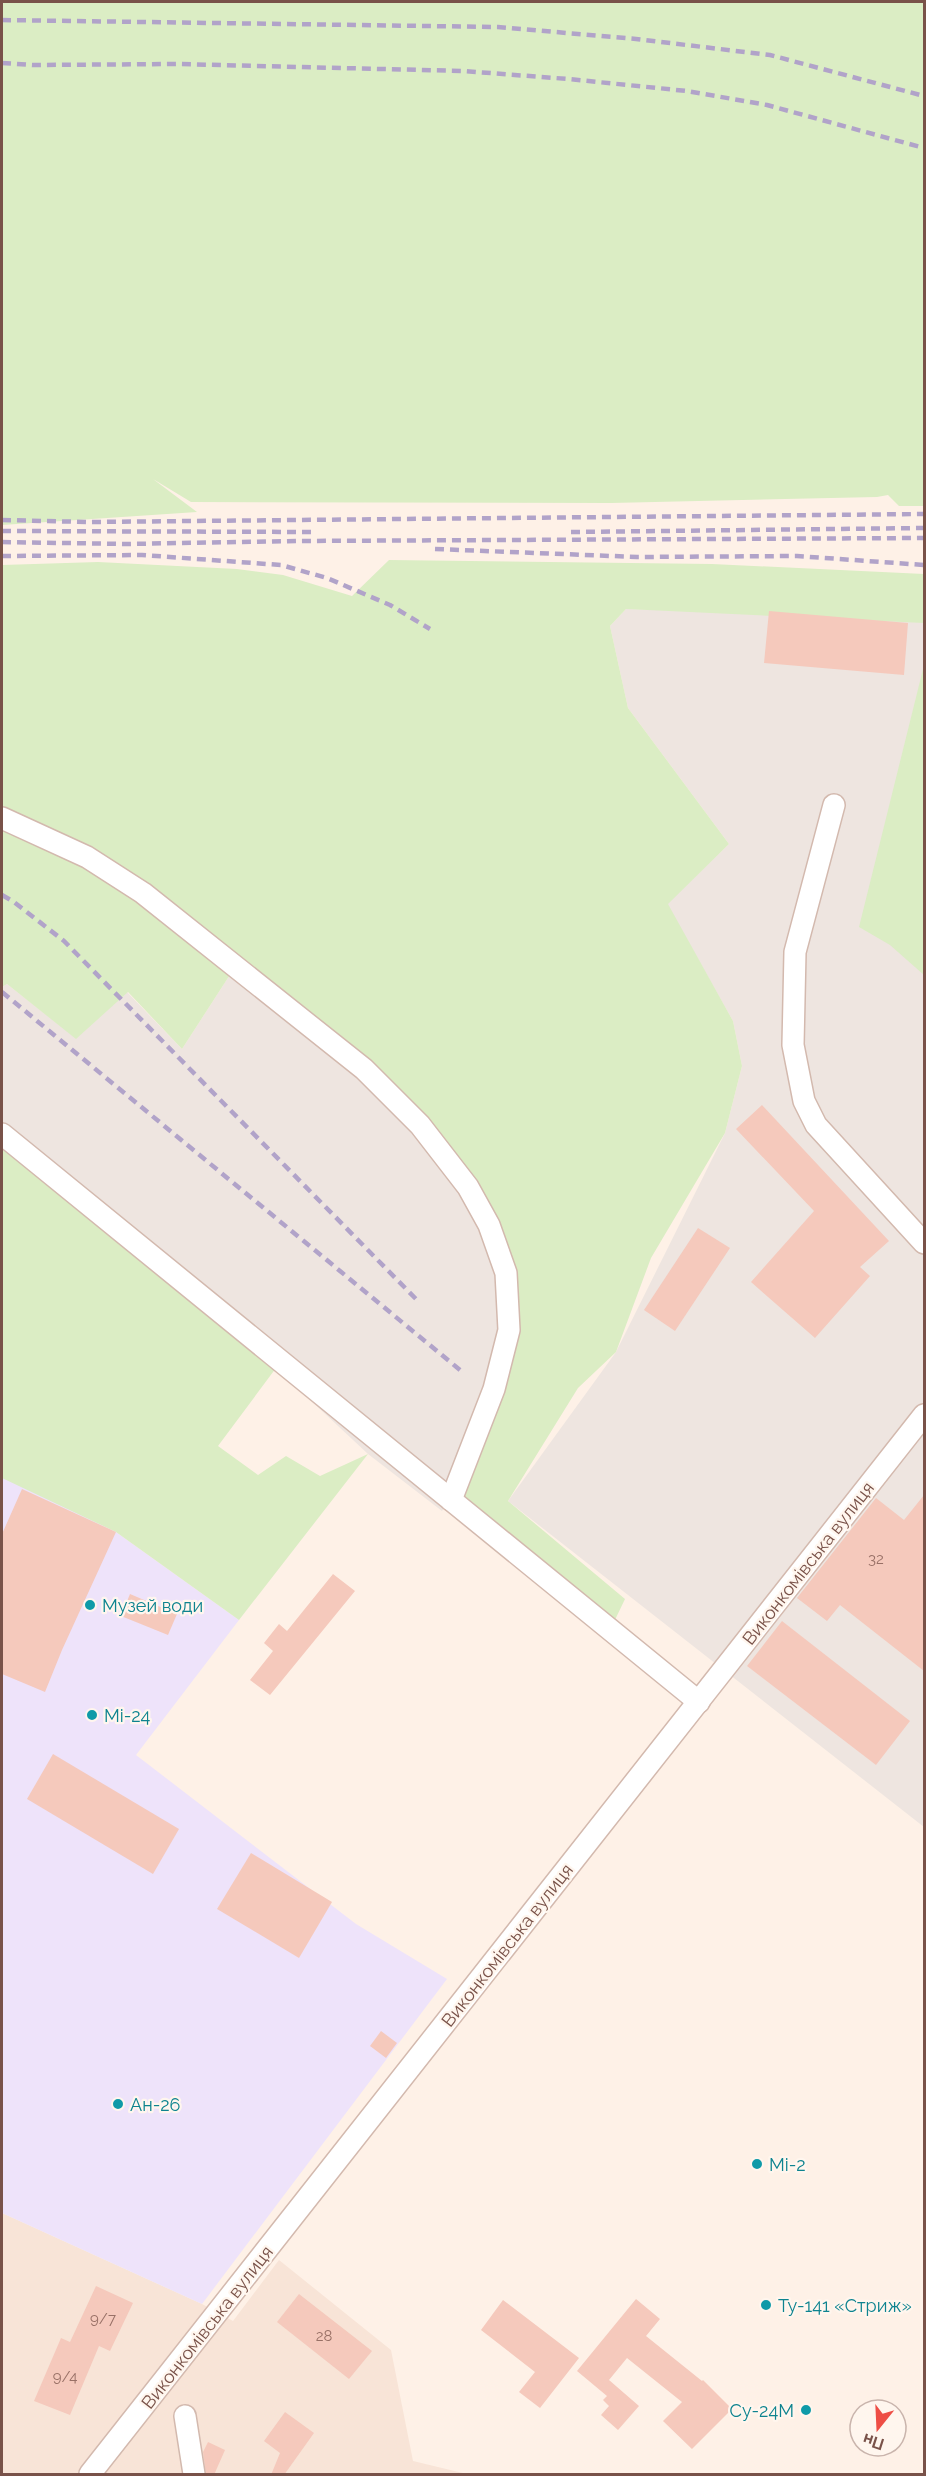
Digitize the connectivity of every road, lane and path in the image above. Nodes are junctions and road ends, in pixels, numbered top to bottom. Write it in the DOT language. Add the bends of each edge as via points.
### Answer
graph roads {
  1 [pos="834,804"];
  2 [pos="2,818"];
  3 [pos="2,1134"];
  4 [pos="924,1243"];
  5 [pos="924,1415"];
  6 [pos="451,1500"];
  7 [pos="699,1702"];
  8 [pos="185,2416"];
  9 [pos="90,2475"];
  10 [pos="194,2475"];
  1 -- 4 [label="street" via="795,952 794,1045 804,1101 816,1125"];
  2 -- 6 [label="street" via="87,857 143,893 364,1069 420,1125 468,1187 489,1225 506,1273 509,1330 494,1389"];
  3 -- 6 [label="street"];
  5 -- 7 [label="street, Виконкомівська вулиця"];
  6 -- 7 [label="street"];
  7 -- 9 [label="street, Виконкомівська вулиця"];
  8 -- 10 [label="street"];
}
